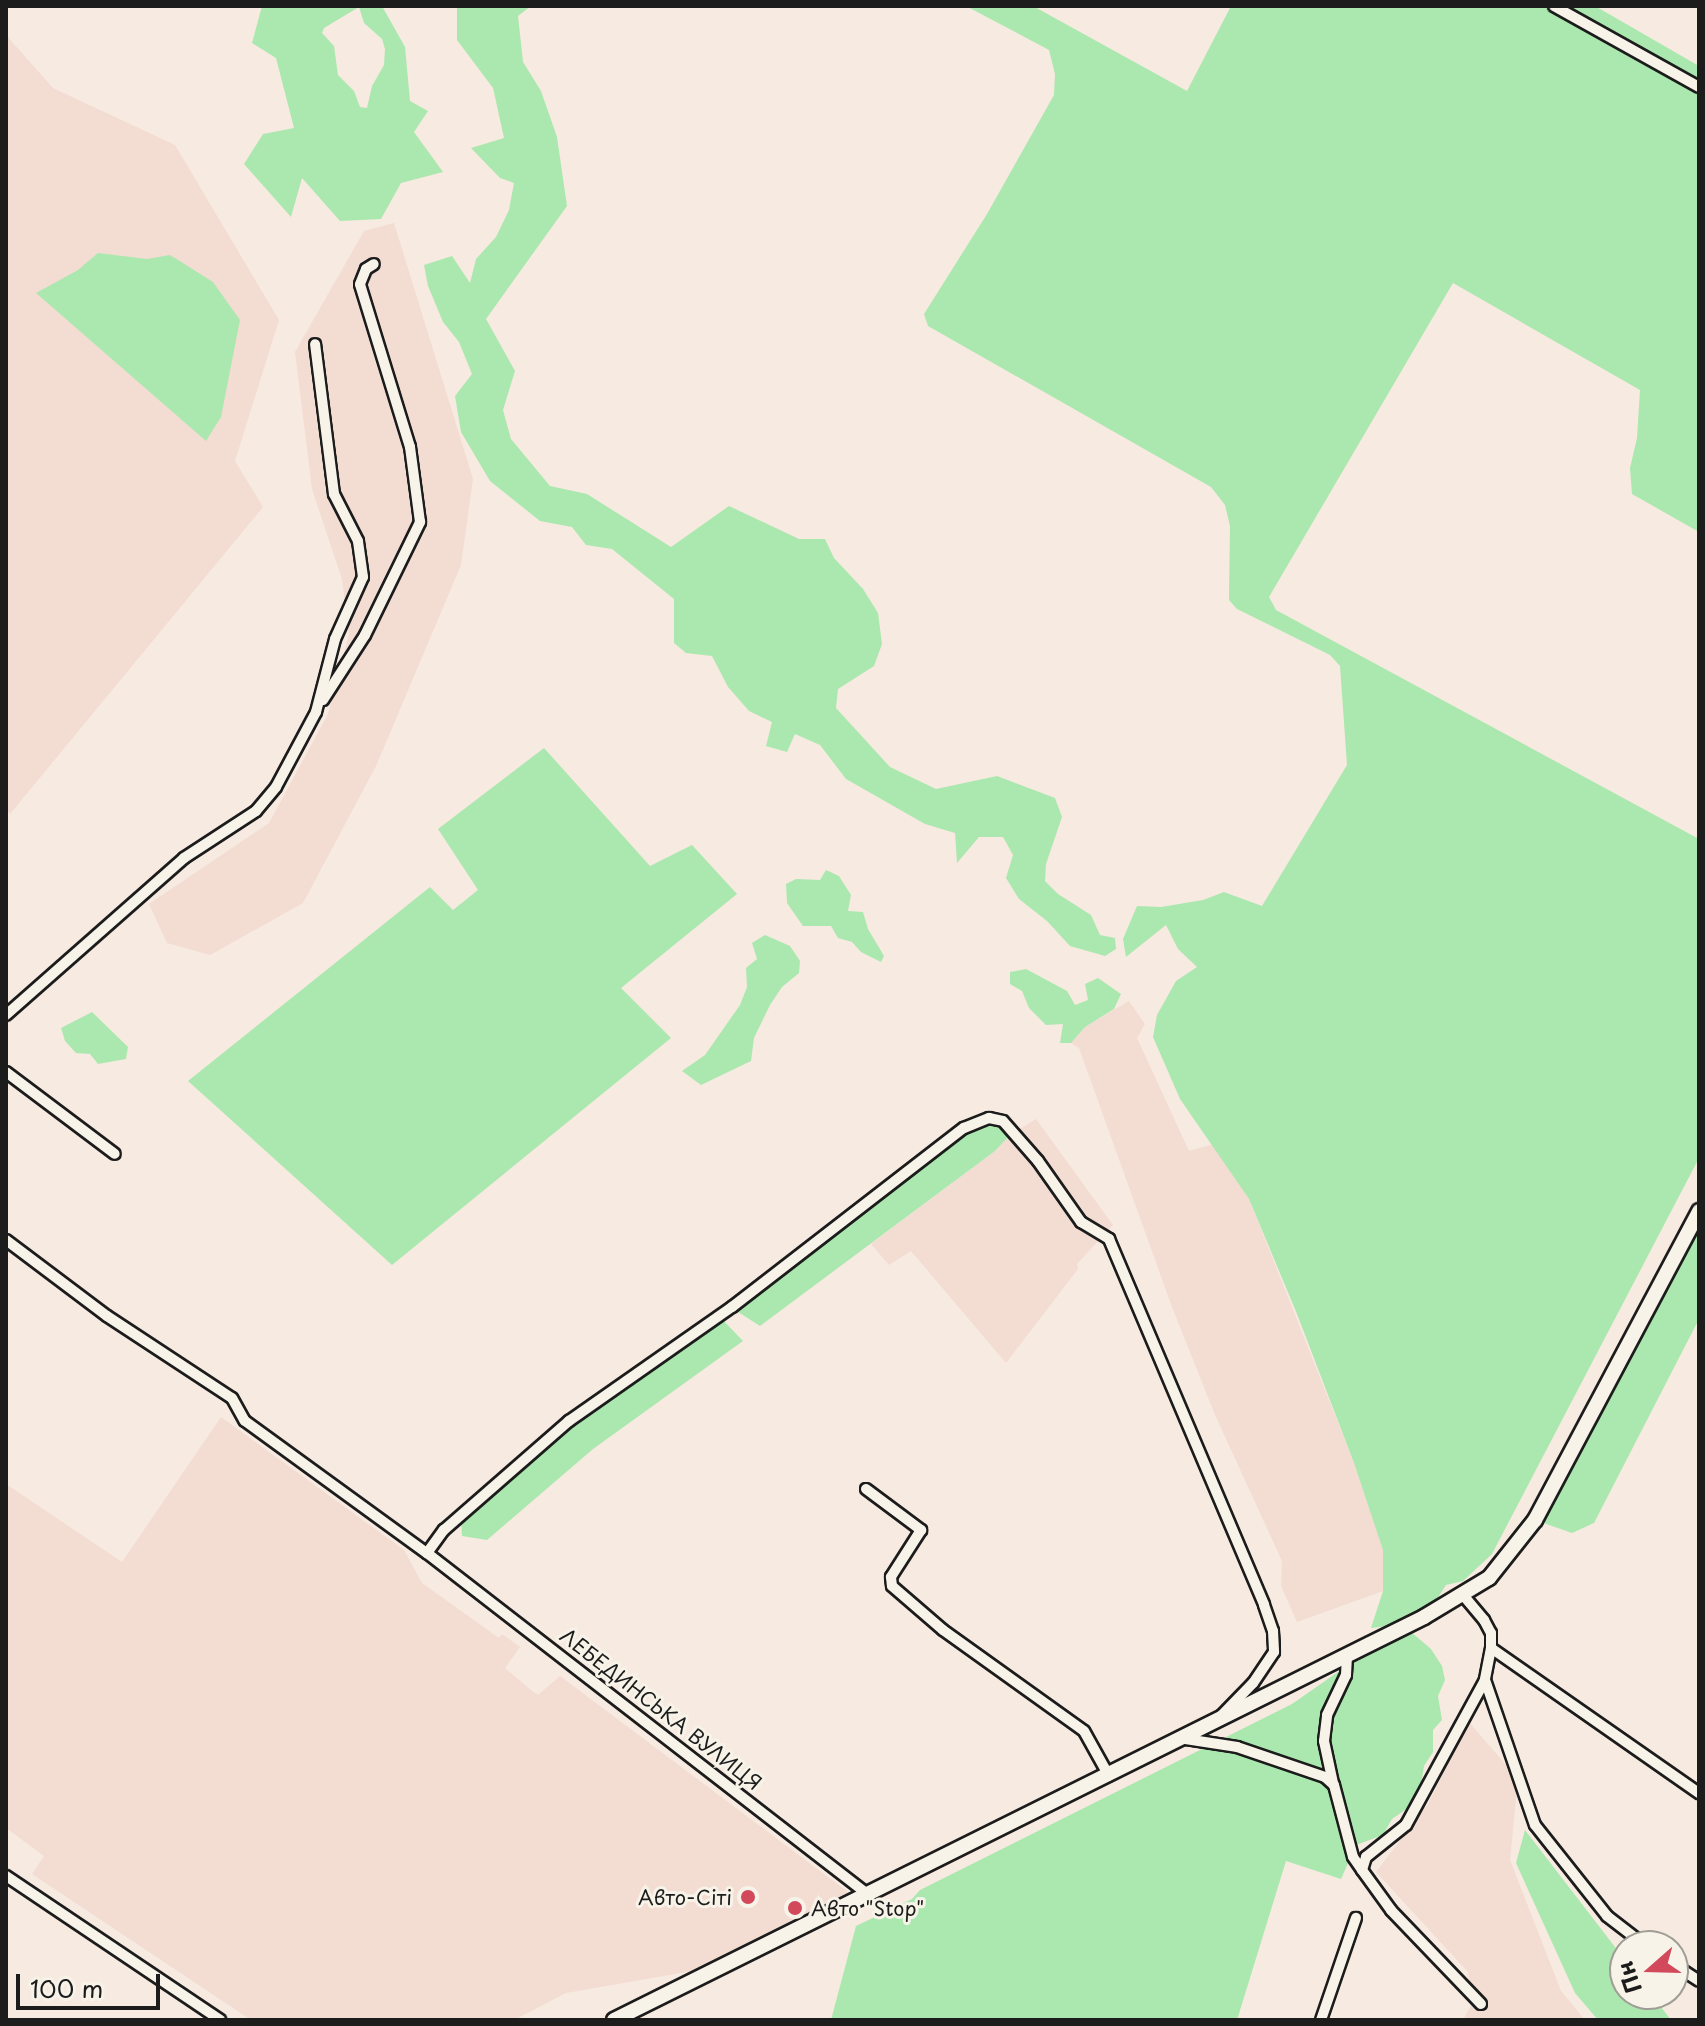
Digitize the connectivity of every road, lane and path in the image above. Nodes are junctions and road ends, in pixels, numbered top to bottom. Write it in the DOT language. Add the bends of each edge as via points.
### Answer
graph roads {
  1 [pos="1554,6"];
  2 [pos="1699,87"];
  3 [pos="374,264"];
  4 [pos="315,344"];
  5 [pos="316,712"];
  6 [pos="6,1015"];
  7 [pos="6,1072"];
  8 [pos="115,1154"];
  9 [pos="1699,1211"];
  10 [pos="6,1240"];
  11 [pos="866,1489"];
  12 [pos="427,1553"];
  13 [pos="1463,1595"];
  14 [pos="1491,1648"];
  15 [pos="1347,1654"];
  16 [pos="1485,1680"];
  17 [pos="1218,1720"];
  18 [pos="1179,1738"];
  19 [pos="1109,1776"];
  20 [pos="1334,1785"];
  21 [pos="1699,1793"];
  22 [pos="1362,1870"];
  23 [pos="6,1876"];
  24 [pos="870,1896"];
  25 [pos="1356,1918"];
  26 [pos="1625,1930"];
  27 [pos="1481,2004"];
  28 [pos="220,2020"];
  29 [pos="614,2020"];
  30 [pos="1321,2020"];
  1 -- 2 [label="street"];
  3 -- 5 [label="street" via="360,284 410,447 420,522 365,635"];
  4 -- 5 [label="street" via="334,494 358,541 363,577 335,639"];
  5 -- 6 [label="street" via="276,787 256,811 184,858"];
  7 -- 8 [label="street"];
  9 -- 13 [label="street" via="1525,1535 1498,1569"];
  10 -- 12 [label="street, ЛЕБЕДИНСЬКА ВУЛИЦЯ" via="107,1316 232,1398 245,1421"];
  11 -- 19 [label="street" via="921,1530 891,1577 892,1586 943,1630 1084,1731"];
  12 -- 17 [label="street" via="444,1530 569,1421 719,1316 964,1128 989,1118 1003,1121 1081,1222 1109,1239 1264,1605 1274,1652"];
  12 -- 24 [label="street, ЛЕБЕДИНСЬКА ВУЛИЦЯ"];
  13 -- 14 [label="street" via="1491,1633"];
  13 -- 15 [label="street"];
  14 -- 16 [label="street"];
  14 -- 21 [label="street"];
  15 -- 17 [label="street"];
  15 -- 20 [label="street" via="1346,1675 1327,1715 1324,1741"];
  16 -- 22 [label="street" via="1406,1825 1366,1857"];
  16 -- 26 [label="street" via="1535,1825 1607,1916"];
  17 -- 18 [label="street"];
  18 -- 19 [label="street"];
  18 -- 20 [label="street" via="1237,1747 1325,1777"];
  19 -- 24 [label="street"];
  20 -- 22 [label="street" via="1353,1857"];
  22 -- 27 [label="street" via="1391,1910"];
  23 -- 28 [label="street"];
  24 -- 29 [label="street"];
  25 -- 30 [label="street"];
}
